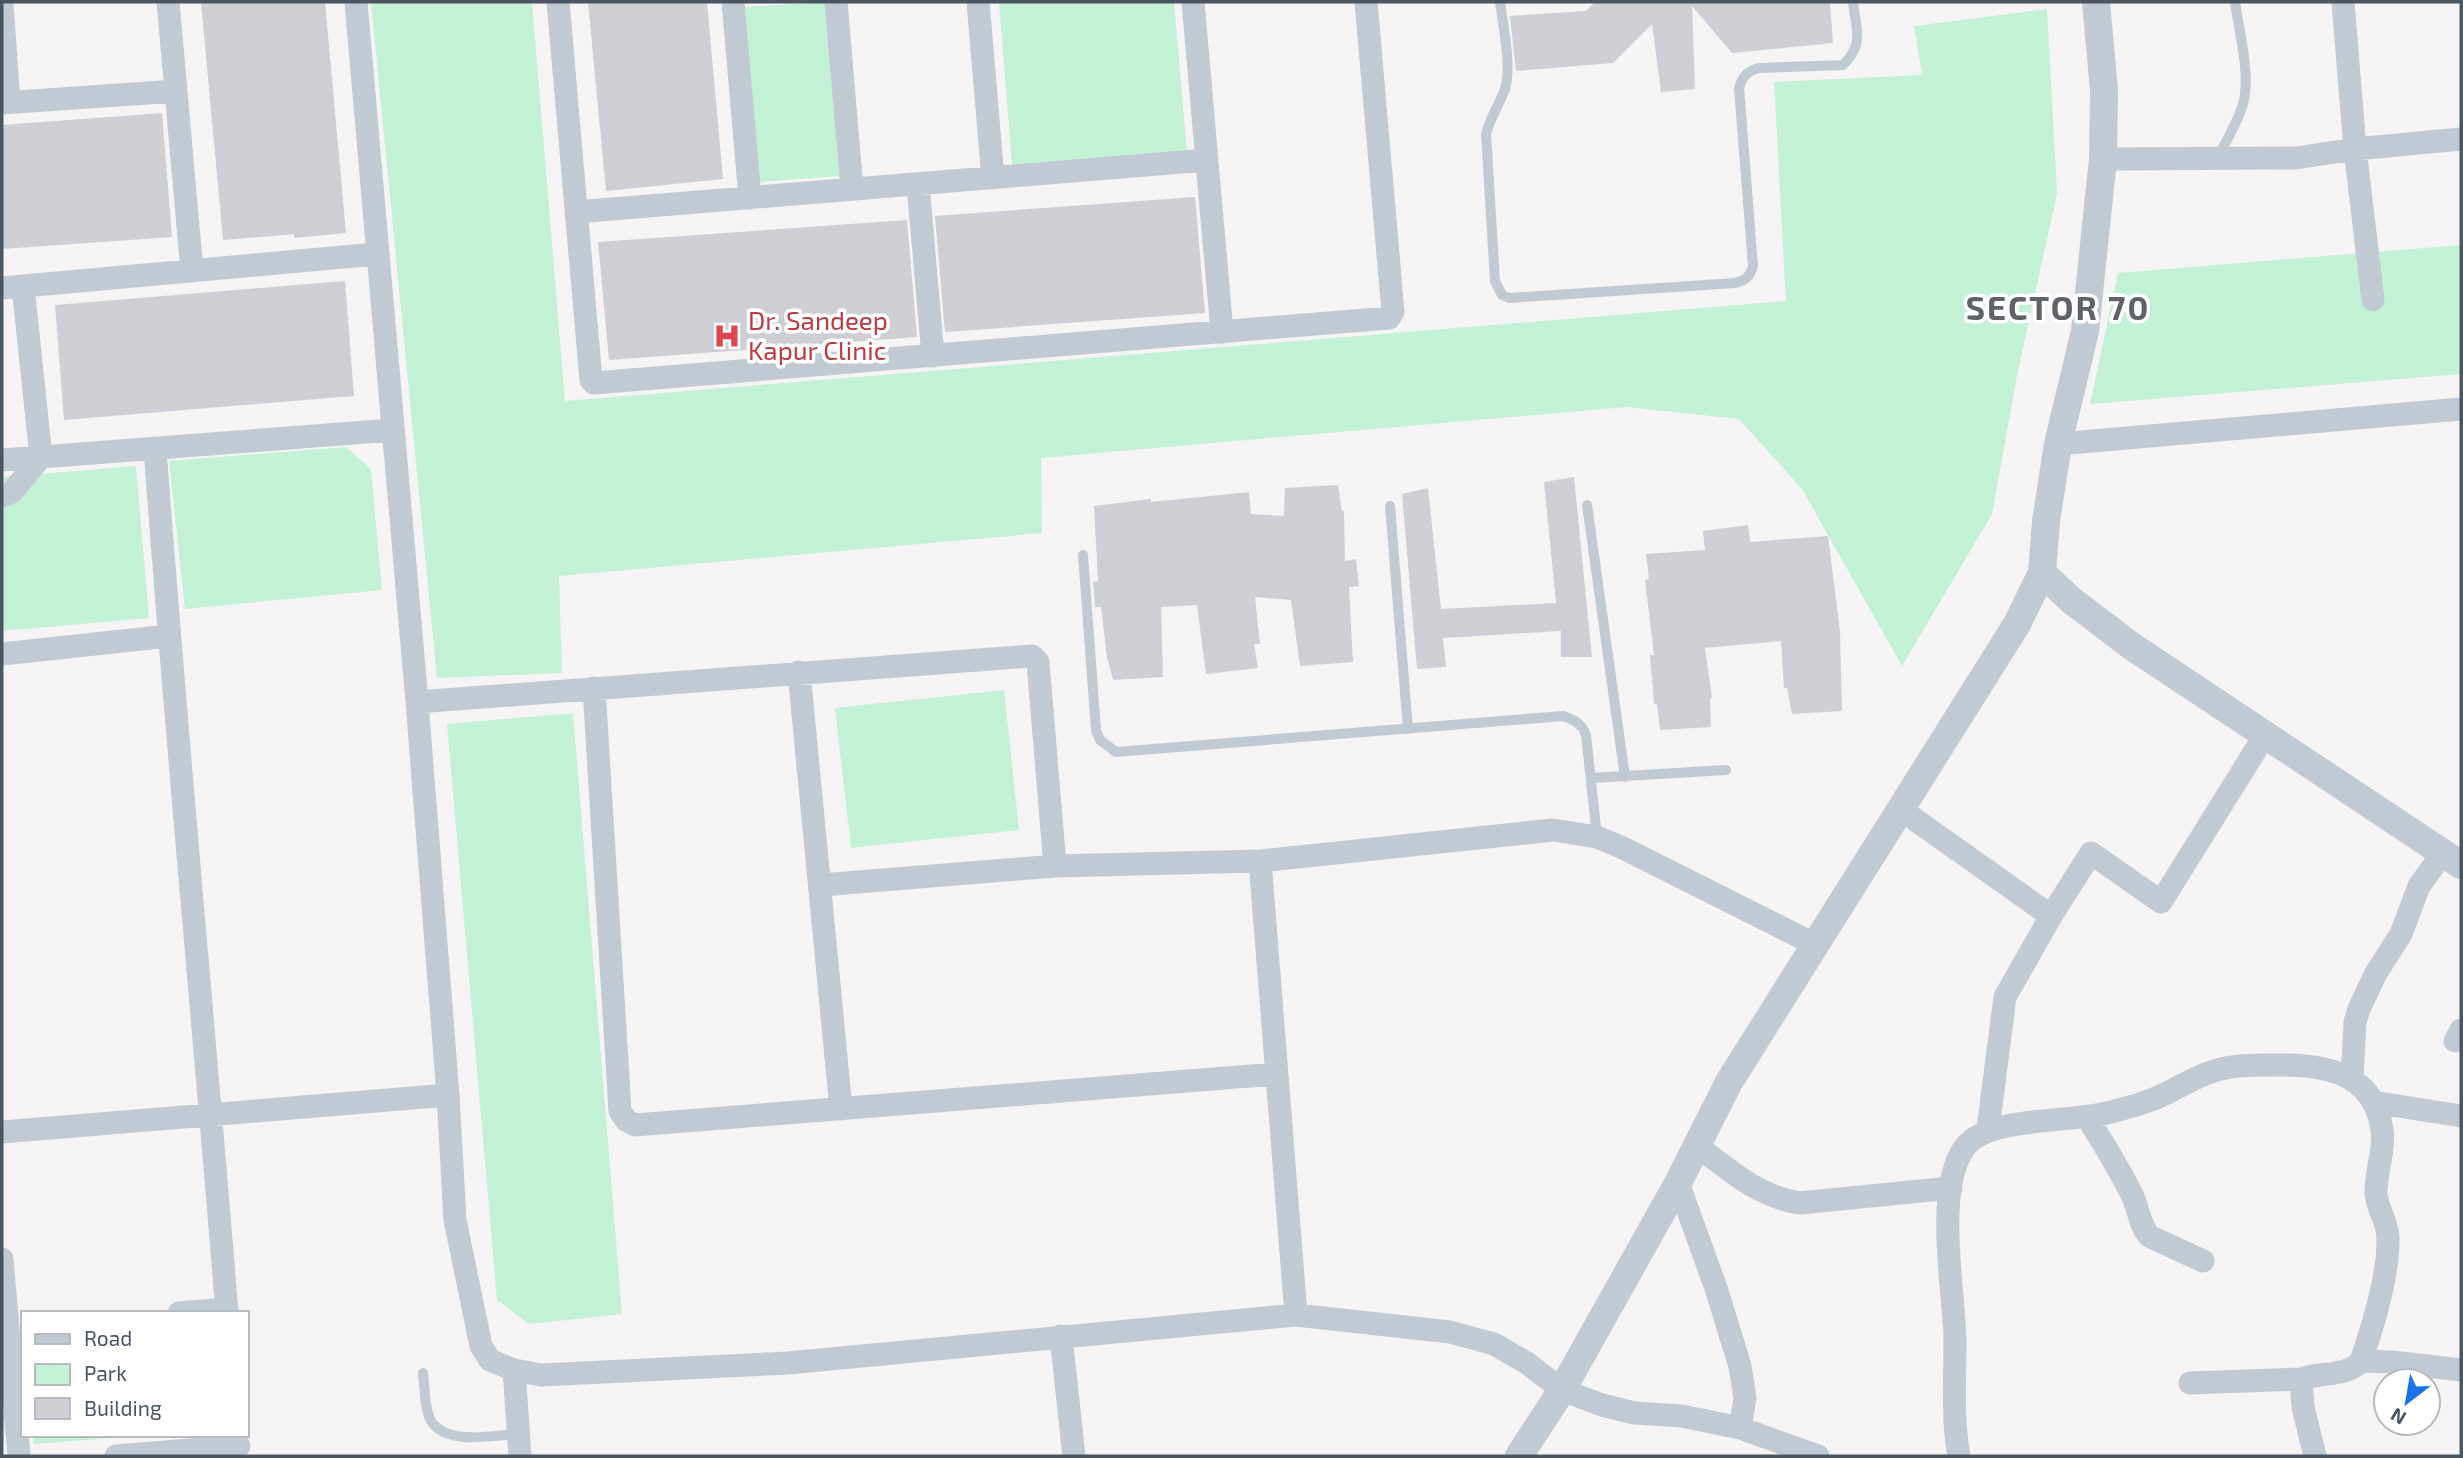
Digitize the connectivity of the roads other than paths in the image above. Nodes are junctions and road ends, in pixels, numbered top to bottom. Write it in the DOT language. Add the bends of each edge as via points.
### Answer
graph roads {
  1 [pos="167,2"];
  2 [pos="356,2"];
  3 [pos="558,2"];
  4 [pos="733,2"];
  5 [pos="836,2"];
  6 [pos="978,2"];
  7 [pos="1193,2"];
  8 [pos="1366,2"];
  9 [pos="1500,2"];
  10 [pos="1853,2"];
  11 [pos="2096,2"];
  12 [pos="2235,2"];
  13 [pos="2343,2"];
  14 [pos="2,5"];
  15 [pos="176,91"];
  16 [pos="6,102"];
  17 [pos="2461,139"];
  18 [pos="2355,149"];
  19 [pos="2103,159"];
  20 [pos="2217,159"];
  21 [pos="1206,160"];
  22 [pos="993,178"];
  23 [pos="918,185"];
  24 [pos="852,190"];
  25 [pos="750,198"];
  26 [pos="576,212"];
  27 [pos="376,254"];
  28 [pos="192,271"];
  29 [pos="12,287"];
  30 [pos="2373,300"];
  31 [pos="1222,332"];
  32 [pos="933,356"];
  33 [pos="2461,409"];
  34 [pos="392,430"];
  35 [pos="2058,444"];
  36 [pos="155,448"];
  37 [pos="41,457"];
  38 [pos="2,460"];
  39 [pos="2,496"];
  40 [pos="1587,505"];
  41 [pos="1390,506"];
  42 [pos="1083,555"];
  43 [pos="2042,573"];
  44 [pos="169,636"];
  45 [pos="2,654"];
  46 [pos="799,672"];
  47 [pos="594,688"];
  48 [pos="417,702"];
  49 [pos="1408,729"];
  50 [pos="2265,735"];
  51 [pos="1726,770"];
  52 [pos="1625,777"];
  53 [pos="1591,778"];
  54 [pos="1900,809"];
  55 [pos="1597,837"];
  56 [pos="2452,859"];
  57 [pos="1260,861"];
  58 [pos="1055,866"];
  59 [pos="821,885"];
  60 [pos="2051,916"];
  61 [pos="1814,944"];
  62 [pos="1276,1073"];
  63 [pos="2352,1079"];
  64 [pos="448,1095"];
  65 [pos="2373,1102"];
  66 [pos="841,1109"];
  67 [pos="212,1114"];
  68 [pos="2461,1116"];
  69 [pos="2087,1117"];
  70 [pos="1988,1129"];
  71 [pos="2,1132"];
  72 [pos="1696,1145"];
  73 [pos="1678,1183"];
  74 [pos="1951,1188"];
  75 [pos="2,1259"];
  76 [pos="2203,1261"];
  77 [pos="227,1311"];
  78 [pos="1296,1315"];
  79 [pos="15,1326"];
  80 [pos="1061,1336"];
  81 [pos="2361,1361"];
  82 [pos="514,1370"];
  83 [pos="2461,1370"];
  84 [pos="423,1373"];
  85 [pos="2301,1379"];
  86 [pos="2190,1383"];
  87 [pos="1562,1390"];
  88 [pos="1741,1428"];
  89 [pos="520,1445"];
  90 [pos="239,1446"];
  91 [pos="1783,1449"];
  92 [pos="19,1456"];
  93 [pos="116,1456"];
  94 [pos="1074,1456"];
  95 [pos="1519,1456"];
  96 [pos="1818,1456"];
  97 [pos="1959,1456"];
  98 [pos="2315,1456"];
  1 -- 15 [label="street"];
  2 -- 27 [label="street"];
  3 -- 26 [label="street"];
  4 -- 25 [label="street"];
  5 -- 24 [label="street"];
  6 -- 22 [label="street"];
  7 -- 21 [label="street"];
  8 -- 31 [label="street" via="1392,315"];
  9 -- 10 [label="lane" via="1507,76 1486,134 1494,281 1509,298 1735,283 1751,275 1742,78 1759,68 1843,65 1858,45"];
  11 -- 19 [label="street" via="2104,90"];
  12 -- 20 [label="lane" via="2246,83 2236,123"];
  13 -- 18 [label="street"];
  14 -- 16 [label="street"];
  15 -- 16 [label="street"];
  15 -- 28 [label="street"];
  17 -- 18 [label="street"];
  18 -- 20 [label="street" via="2296,158"];
  18 -- 30 [label="street"];
  19 -- 20 [label="street"];
  19 -- 35 [label="street" via="2085,331"];
  21 -- 22 [label="street"];
  21 -- 31 [label="street"];
  22 -- 23 [label="street"];
  23 -- 24 [label="street"];
  23 -- 32 [label="street"];
  24 -- 25 [label="street"];
  25 -- 26 [label="street"];
  26 -- 32 [label="street" via="593,382"];
  27 -- 28 [label="street"];
  27 -- 34 [label="street"];
  28 -- 29 [label="street"];
  29 -- 37 [label="street"];
  31 -- 32 [label="street"];
  33 -- 35 [label="street"];
  34 -- 36 [label="street"];
  34 -- 48 [label="street"];
  35 -- 43 [label="street"];
  36 -- 37 [label="street"];
  36 -- 44 [label="street"];
  37 -- 38 [label="street"];
  37 -- 39 [label="street" via="12,492"];
  40 -- 52 [label="lane"];
  41 -- 49 [label="lane"];
  42 -- 49 [label="lane" via="1096,730 1100,740 1116,752"];
  43 -- 50 [label="street" via="2130,645"];
  43 -- 54 [label="street" via="2017,624"];
  44 -- 45 [label="street"];
  44 -- 67 [label="street"];
  46 -- 47 [label="street"];
  46 -- 58 [label="street" via="1035,657"];
  46 -- 59 [label="street"];
  47 -- 48 [label="street"];
  47 -- 66 [label="street" via="620,1111 635,1125"];
  48 -- 64 [label="street"];
  49 -- 53 [label="lane" via="1563,716 1584,727"];
  50 -- 56 [label="street"];
  50 -- 60 [label="street" via="2161,902 2091,853"];
  51 -- 52 [label="lane"];
  52 -- 53 [label="lane"];
  53 -- 55 [label="lane"];
  54 -- 60 [label="street"];
  54 -- 61 [label="street"];
  55 -- 57 [label="street" via="1553,830"];
  55 -- 61 [label="street"];
  56 -- 63 [label="street" via="2419,886 2401,934 2359,1010"];
  57 -- 58 [label="street"];
  57 -- 62 [label="street"];
  58 -- 59 [label="street"];
  59 -- 66 [label="street"];
  60 -- 70 [label="street" via="2005,997"];
  61 -- 72 [label="street"];
  62 -- 66 [label="street"];
  62 -- 78 [label="street"];
  63 -- 65 [label="street"];
  63 -- 69 [label="street" via="2311,1066 2234,1066 2212,1071 2156,1098"];
  64 -- 67 [label="street"];
  64 -- 82 [label="street" via="455,1220 481,1346 490,1360"];
  65 -- 68 [label="street"];
  65 -- 81 [label="street" via="2384,1144 2376,1194 2387,1228 2388,1251"];
  67 -- 71 [label="street"];
  67 -- 77 [label="street"];
  69 -- 70 [label="street"];
  69 -- 76 [label="street" via="2134,1199 2143,1229"];
  70 -- 74 [label="street" via="1963,1149"];
  72 -- 73 [label="street"];
  72 -- 74 [label="street" via="1745,1182 1782,1201"];
  73 -- 87 [label="street"];
  73 -- 88 [label="street" via="1740,1366 1745,1398"];
  74 -- 97 [label="street" via="1948,1263"];
  75 -- 79 [label="street"];
  78 -- 80 [label="street"];
  78 -- 87 [label="street" via="1450,1332 1494,1344"];
  79 -- 92 [label="street"];
  80 -- 82 [label="street" via="788,1363 541,1375"];
  80 -- 94 [label="street"];
  81 -- 83 [label="street"];
  81 -- 85 [label="street" via="2340,1372"];
  82 -- 89 [label="street"];
  84 -- 89 [label="lane" via="430,1419 442,1433"];
  85 -- 86 [label="street"];
  85 -- 98 [label="street"];
  87 -- 88 [label="street" via="1625,1412"];
  87 -- 95 [label="street"];
  88 -- 91 [label="street"];
  90 -- 93 [label="street"];
  91 -- 96 [label="street"];
}
